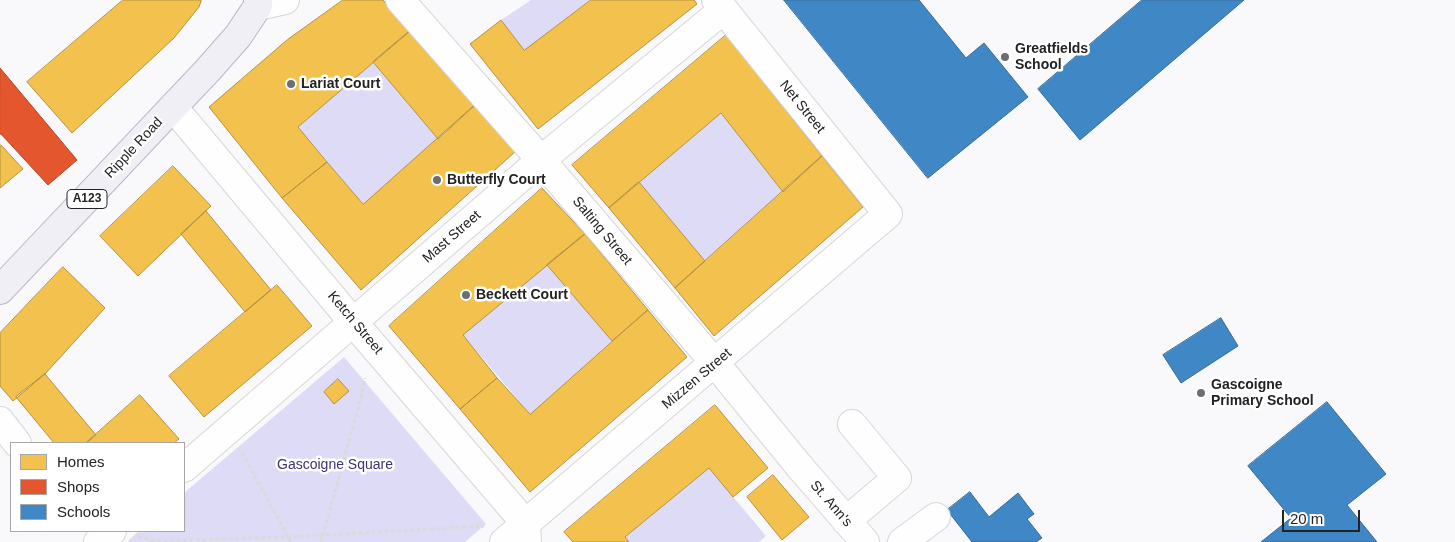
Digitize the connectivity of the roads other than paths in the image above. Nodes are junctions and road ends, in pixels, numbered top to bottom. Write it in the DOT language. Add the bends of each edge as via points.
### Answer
graph roads {
  1 [pos="284,0"];
  2 [pos="400,0"];
  3 [pos="258,3"];
  4 [pos="719,5"];
  5 [pos="173,107"];
  6 [pos="541,160"];
  7 [pos="888,214"];
  8 [pos="0,290"];
  9 [pos="353,322"];
  10 [pos="715,364"];
  11 [pos="0,421"];
  12 [pos="852,424"];
  13 [pos="16,442"];
  14 [pos="799,466"];
  15 [pos="185,467"];
  16 [pos="936,516"];
  17 [pos="846,521"];
  18 [pos="88,532"];
  19 [pos="110,532"];
  20 [pos="527,533"];
  21 [pos="495,534"];
  22 [pos="97,542"];
  23 [pos="864,542"];
  24 [pos="902,542"];
  1 -- 3 [label="street"];
  2 -- 6 [label="street, Salting Street"];
  3 -- 5 [label="main road, Ripple Road / A123" via="238,36"];
  4 -- 6 [label="street, Mast Street"];
  4 -- 7 [label="street, Net Street"];
  5 -- 8 [label="main road, Ripple Road / A123"];
  5 -- 9 [label="street, Ketch Street"];
  6 -- 9 [label="street, Mast Street"];
  6 -- 10 [label="street, Salting Street"];
  7 -- 10 [label="street, Mizzen Street"];
  9 -- 15 [label="street, Mast Street"];
  9 -- 20 [label="street, Ketch Street"];
  10 -- 14 [label="street, Salting Street"];
  10 -- 20 [label="street, Mizzen Street"];
  11 -- 13 [label="street"];
  12 -- 17 [label="street" via="897,478"];
  14 -- 17 [label="street, St. Ann's"];
  16 -- 24 [label="street"];
  17 -- 23 [label="street, St. Ann's"];
  18 -- 22 [label="street"];
  19 -- 22 [label="street"];
  20 -- 21 [label="street, Mizzen Street"];
}
